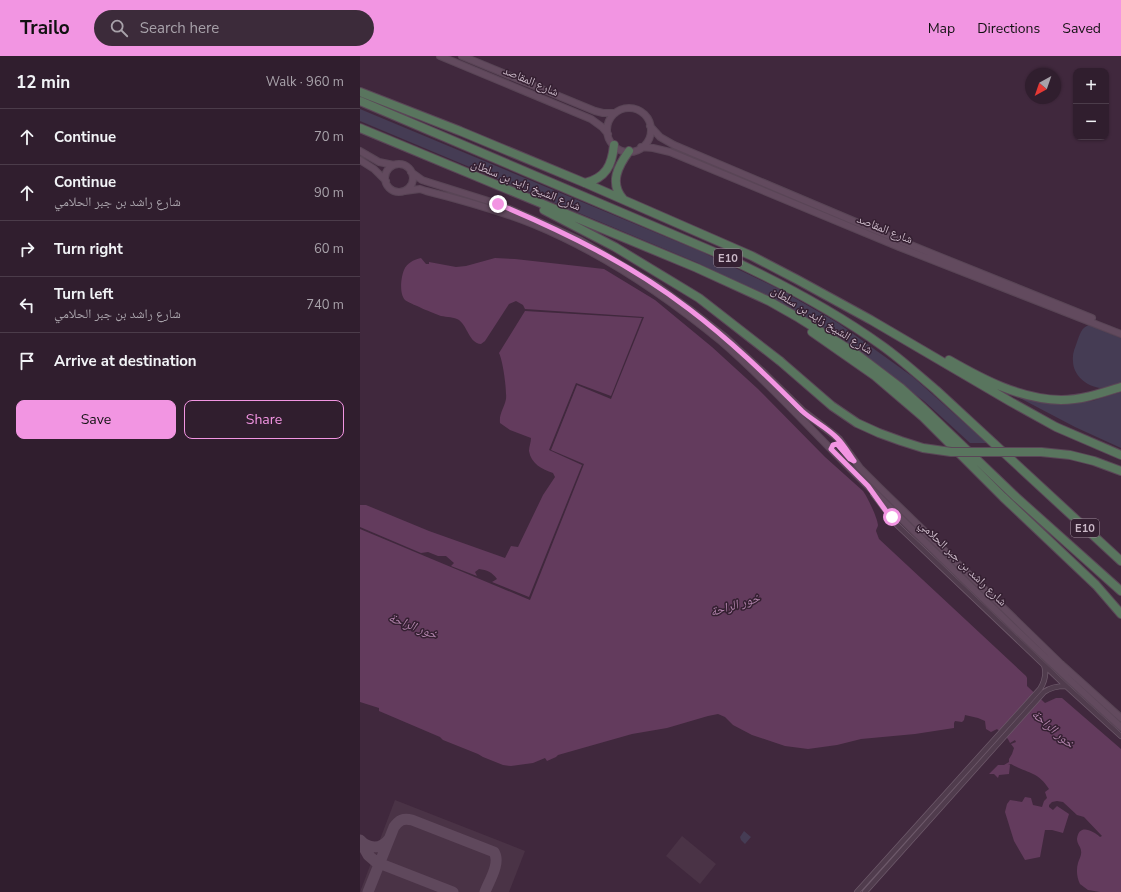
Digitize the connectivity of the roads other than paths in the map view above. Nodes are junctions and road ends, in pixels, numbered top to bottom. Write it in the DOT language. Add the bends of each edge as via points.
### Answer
graph roads {
  1 [pos="440,56"];
  2 [pos="463,56"];
  3 [pos="360,92"];
  4 [pos="360,101"];
  5 [pos="615,112"];
  6 [pos="650,126"];
  7 [pos="360,128"];
  8 [pos="608,134"];
  9 [pos="614,145"];
  10 [pos="641,147"];
  11 [pos="360,151"];
  12 [pos="629,151"];
  13 [pos="360,160"];
  14 [pos="394,165"];
  15 [pos="411,172"];
  16 [pos="386,181"];
  17 [pos="585,183"];
  18 [pos="405,191"];
  19 [pos="508,191"];
  20 [pos="624,200"];
  21 [pos="769,301"];
  22 [pos="871,320"];
  23 [pos="1121,330"];
  24 [pos="1121,334"];
  25 [pos="1121,387"];
  26 [pos="831,449"];
  27 [pos="1121,455"];
  28 [pos="854,461"];
  29 [pos="1121,471"];
  30 [pos="868,486"];
  31 [pos="891,518"];
  32 [pos="913,530"];
  33 [pos="1121,561"];
  34 [pos="1121,591"];
  35 [pos="1121,614"];
  36 [pos="1044,664"];
  37 [pos="1066,686"];
  38 [pos="1042,691"];
  39 [pos="1121,718"];
  40 [pos="1121,727"];
  41 [pos="1121,736"];
  42 [pos="857,892"];
  43 [pos="865,892"];
  1 -- 8 [label="main road, شارع المقاصد" via="591,119"];
  2 -- 5 [label="main road, شارع المقاصد" via="594,111"];
  3 -- 17 [label="highway"];
  4 -- 33 [label="highway, شارع الشيخ زايد بن سلطان / E10" via="766,275 829,311 910,367"];
  5 -- 6 [label="main road" via="626,108 636,109 646,116"];
  5 -- 8 [label="main road" via="609,120"];
  6 -- 10 [label="main road" via="650,136"];
  6 -- 23 [label="main road, شارع المقاصد" via="660,137 674,145"];
  7 -- 19 [label="highway, شارع الشيخ زايد بن سلطان / E10"];
  8 -- 9 [label="main road"];
  9 -- 12 [label="main road"];
  9 -- 17 [label="highway" via="613,157 607,169 596,179"];
  10 -- 12 [label="main road"];
  10 -- 24 [label="main road, شارع المقاصد" via="670,152 899,247"];
  11 -- 14 [label="main road" via="379,162"];
  12 -- 20 [label="highway" via="619,165 615,181 618,193"];
  13 -- 16 [label="main road"];
  14 -- 15 [label="main road" via="402,165"];
  14 -- 16 [label="main road" via="388,170"];
  15 -- 18 [label="main road" via="412,181"];
  15 -- 28 [label="main road, شارع راشد بن جبر الحلامي" via="422,180 498,204 557,230 657,286 726,338 804,412 839,439"];
  16 -- 18 [label="main road" via="391,189"];
  17 -- 20 [label="highway"];
  18 -- 26 [label="main road, شارع راشد بن جبر الحلامي" via="426,191 514,217 556,234 614,266 675,306 722,343 762,379"];
  19 -- 21 [label="highway, شارع الشيخ زايد بن سلطان / E10" via="697,268"];
  19 -- 29 [label="highway, bridge" via="621,251 700,298 832,406 879,434 923,448 951,452 1041,452 1070,455"];
  20 -- 22 [label="highway" via="752,256"];
  21 -- 34 [label="highway, شارع الشيخ زايد بن سلطان / E10" via="855,353 901,388 1016,498"];
  21 -- 35 [label="highway" via="908,402 1096,585"];
  22 -- 25 [label="highway" via="899,331 999,386 1020,393 1062,400 1096,395"];
  22 -- 27 [label="highway" via="1050,424"];
  26 -- 28 [label="main road" via="837,444"];
  26 -- 30 [label="main road, شارع راشد بن جبر الحلامي"];
  28 -- 39 [label="main road, شارع راشد بن جبر الحلامي" via="1051,654"];
  30 -- 31 [label="street"];
  30 -- 32 [label="main road, شارع راشد بن جبر الحلامي"];
  31 -- 32 [label="main road" via="895,517"];
  31 -- 36 [label="street"];
  32 -- 40 [label="main road, شارع راشد بن جبر الحلامي"];
  36 -- 37 [label="street"];
  36 -- 38 [label="street" via="1046,675"];
  37 -- 38 [label="street"];
  37 -- 41 [label="street"];
  38 -- 42 [label="street"];
  38 -- 43 [label="street"];
}
